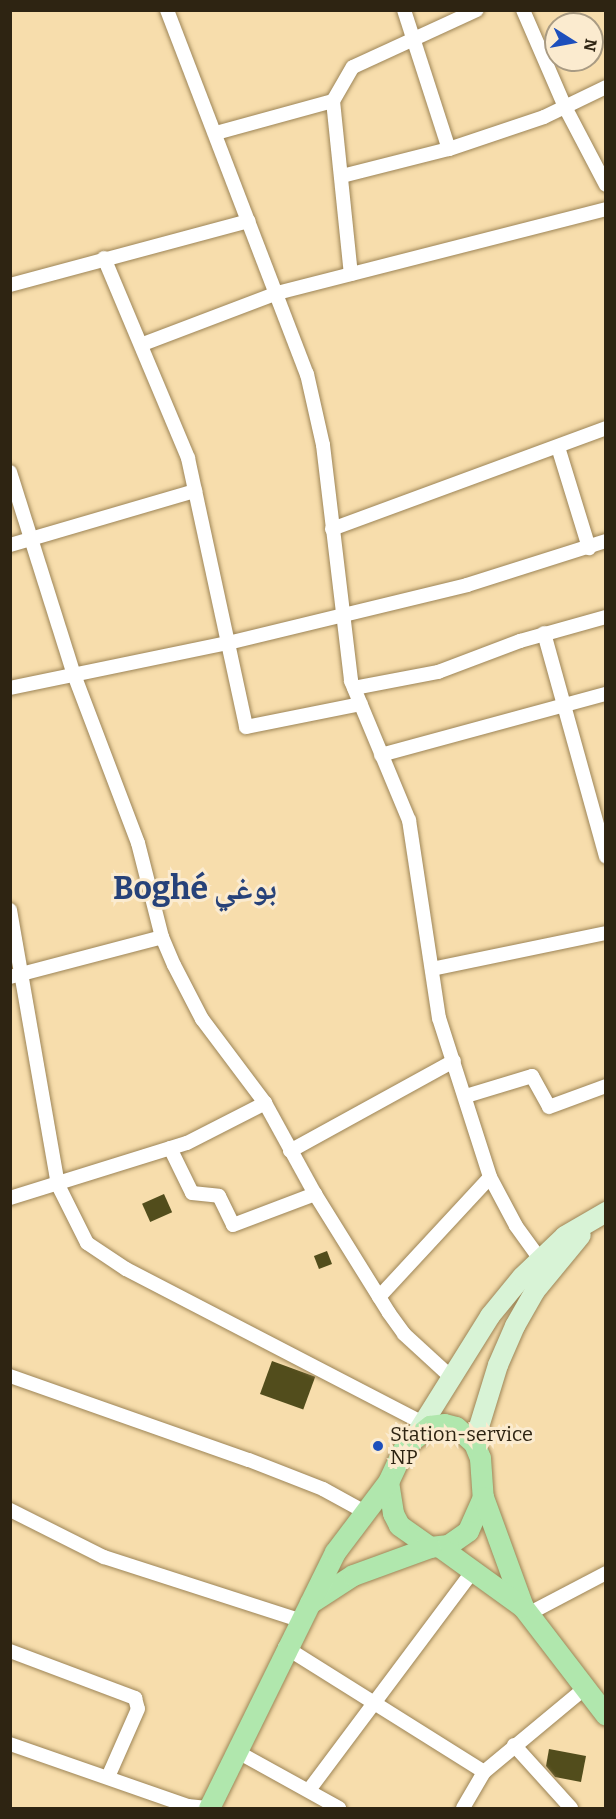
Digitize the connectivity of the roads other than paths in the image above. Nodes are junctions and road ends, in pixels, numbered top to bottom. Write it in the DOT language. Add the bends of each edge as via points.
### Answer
graph roads {
  1 [pos="167,10"];
  2 [pos="404,10"];
  3 [pos="477,10"];
  4 [pos="523,10"];
  5 [pos="416,38"];
  6 [pos="606,87"];
  7 [pos="333,101"];
  8 [pos="565,107"];
  9 [pos="216,133"];
  10 [pos="449,148"];
  11 [pos="342,176"];
  12 [pos="606,185"];
  13 [pos="606,209"];
  14 [pos="249,221"];
  15 [pos="104,258"];
  16 [pos="351,274"];
  17 [pos="10,285"];
  18 [pos="277,293"];
  19 [pos="143,344"];
  20 [pos="606,428"];
  21 [pos="558,447"];
  22 [pos="10,472"];
  23 [pos="195,491"];
  24 [pos="332,529"];
  25 [pos="31,540"];
  26 [pos="606,541"];
  27 [pos="10,545"];
  28 [pos="589,548"];
  29 [pos="341,615"];
  30 [pos="606,616"];
  31 [pos="544,633"];
  32 [pos="228,643"];
  33 [pos="73,672"];
  34 [pos="10,688"];
  35 [pos="354,688"];
  36 [pos="606,694"];
  37 [pos="360,704"];
  38 [pos="566,705"];
  39 [pos="381,754"];
  40 [pos="606,858"];
  41 [pos="10,910"];
  42 [pos="606,933"];
  43 [pos="162,937"];
  44 [pos="432,969"];
  45 [pos="16,975"];
  46 [pos="454,1061"];
  47 [pos="606,1086"];
  48 [pos="466,1096"];
  49 [pos="265,1103"];
  50 [pos="170,1148"];
  51 [pos="290,1151"];
  52 [pos="490,1177"];
  53 [pos="58,1185"];
  54 [pos="315,1194"];
  55 [pos="10,1198"];
  56 [pos="600,1216"];
  57 [pos="540,1258"];
  58 [pos="379,1297"];
  59 [pos="10,1376"];
  60 [pos="451,1377"];
  61 [pos="420,1428"];
  62 [pos="474,1443"];
  63 [pos="388,1482"];
  64 [pos="483,1497"];
  65 [pos="10,1510"];
  66 [pos="363,1511"];
  67 [pos="435,1547"];
  68 [pos="472,1572"];
  69 [pos="606,1573"];
  70 [pos="526,1610"];
  71 [pos="303,1613"];
  72 [pos="285,1647"];
  73 [pos="10,1651"];
  74 [pos="584,1689"];
  75 [pos="372,1702"];
  76 [pos="606,1715"];
  77 [pos="10,1744"];
  78 [pos="514,1745"];
  79 [pos="236,1751"];
  80 [pos="484,1772"];
  81 [pos="108,1777"];
  82 [pos="309,1790"];
  83 [pos="208,1809"];
  84 [pos="339,1809"];
  85 [pos="463,1809"];
  86 [pos="571,1809"];
  1 -- 9 [label="street"];
  2 -- 5 [label="street"];
  3 -- 5 [label="street"];
  4 -- 8 [label="street"];
  5 -- 7 [label="street" via="352,67"];
  5 -- 10 [label="street"];
  6 -- 8 [label="street"];
  7 -- 9 [label="street"];
  7 -- 11 [label="street"];
  8 -- 10 [label="street"];
  8 -- 12 [label="street"];
  9 -- 14 [label="street"];
  10 -- 11 [label="street"];
  11 -- 16 [label="street"];
  13 -- 16 [label="street"];
  14 -- 15 [label="street" via="174,244"];
  14 -- 18 [label="street"];
  15 -- 17 [label="street"];
  15 -- 19 [label="street"];
  16 -- 18 [label="street"];
  18 -- 19 [label="street"];
  18 -- 24 [label="street" via="318,412"];
  19 -- 23 [label="street" via="183,443"];
  20 -- 21 [label="street"];
  21 -- 24 [label="street"];
  21 -- 28 [label="street"];
  22 -- 25 [label="street"];
  23 -- 25 [label="street"];
  23 -- 32 [label="street"];
  24 -- 29 [label="street"];
  25 -- 27 [label="street"];
  25 -- 33 [label="street"];
  26 -- 28 [label="street"];
  28 -- 29 [label="street" via="490,579"];
  29 -- 32 [label="street"];
  29 -- 35 [label="street"];
  30 -- 31 [label="street"];
  31 -- 35 [label="street" via="438,672"];
  31 -- 38 [label="street"];
  32 -- 33 [label="street"];
  32 -- 37 [label="street" via="246,727"];
  33 -- 34 [label="street"];
  33 -- 43 [label="street" via="138,843"];
  35 -- 37 [label="street"];
  36 -- 38 [label="street"];
  37 -- 39 [label="street"];
  38 -- 39 [label="street"];
  38 -- 40 [label="street"];
  39 -- 44 [label="street" via="409,820"];
  41 -- 45 [label="street"];
  42 -- 44 [label="street"];
  43 -- 45 [label="street"];
  43 -- 49 [label="street" via="202,1019"];
  44 -- 46 [label="street" via="437,1009"];
  45 -- 53 [label="street"];
  46 -- 48 [label="street"];
  46 -- 51 [label="street"];
  47 -- 48 [label="street" via="549,1107 532,1076"];
  48 -- 52 [label="street"];
  49 -- 50 [label="street"];
  49 -- 51 [label="street"];
  50 -- 53 [label="street"];
  50 -- 54 [label="street" via="192,1193 219,1196 233,1225"];
  51 -- 54 [label="street"];
  52 -- 57 [label="street" via="516,1226"];
  52 -- 58 [label="street"];
  53 -- 55 [label="street"];
  53 -- 61 [label="street" via="81,1234 97,1252"];
  54 -- 58 [label="street"];
  56 -- 57 [label="street" via="565,1236"];
  56 -- 62 [label="street" via="534,1291 498,1365"];
  57 -- 60 [label="street" via="490,1316"];
  58 -- 60 [label="street" via="404,1334"];
  59 -- 66 [label="street" via="249,1460 323,1489"];
  60 -- 61 [label="street"];
  61 -- 62 [label="main road" via="444,1424 456,1427"];
  61 -- 63 [label="main road" via="396,1460"];
  62 -- 64 [label="main road" via="480,1458"];
  63 -- 66 [label="main road"];
  63 -- 67 [label="main road" via="399,1525"];
  64 -- 67 [label="main road" via="468,1531"];
  64 -- 70 [label="main road"];
  65 -- 71 [label="street" via="104,1557"];
  66 -- 71 [label="main road"];
  67 -- 68 [label="main road"];
  67 -- 71 [label="main road" via="353,1575"];
  68 -- 70 [label="main road"];
  68 -- 75 [label="street"];
  69 -- 70 [label="street"];
  70 -- 74 [label="main road"];
  71 -- 72 [label="main road"];
  72 -- 75 [label="street"];
  72 -- 79 [label="main road"];
  73 -- 81 [label="street" via="135,1698 138,1709"];
  74 -- 76 [label="main road"];
  74 -- 78 [label="street"];
  75 -- 80 [label="street"];
  75 -- 82 [label="street"];
  77 -- 81 [label="street"];
  78 -- 80 [label="street"];
  78 -- 86 [label="street"];
  79 -- 82 [label="street"];
  79 -- 83 [label="main road"];
  80 -- 85 [label="street"];
  81 -- 83 [label="street" via="188,1806"];
  82 -- 84 [label="street"];
}
